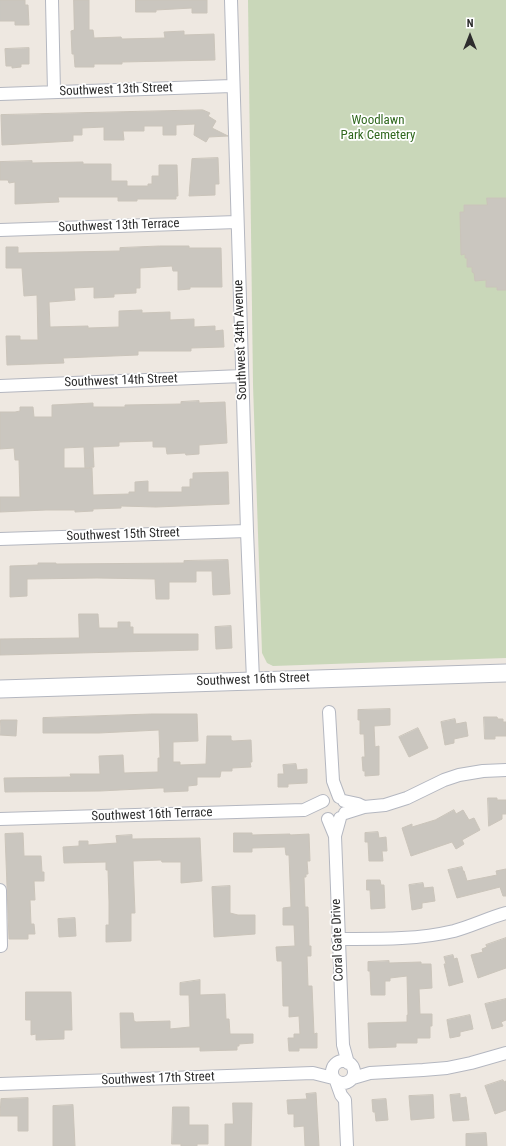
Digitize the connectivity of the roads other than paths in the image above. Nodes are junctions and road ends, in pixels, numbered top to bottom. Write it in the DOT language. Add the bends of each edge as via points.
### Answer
graph roads {
  1 [pos="52,0"];
  2 [pos="231,0"];
  3 [pos="232,86"];
  4 [pos="54,92"];
  5 [pos="0,94"];
  6 [pos="237,222"];
  7 [pos="0,230"];
  8 [pos="242,376"];
  9 [pos="0,386"];
  10 [pos="246,531"];
  11 [pos="0,539"];
  12 [pos="506,673"];
  13 [pos="253,680"];
  14 [pos="0,689"];
  15 [pos="330,712"];
  16 [pos="506,770"];
  17 [pos="333,781"];
  18 [pos="325,799"];
  19 [pos="342,807"];
  20 [pos="304,810"];
  21 [pos="326,817"];
  22 [pos="0,819"];
  23 [pos="334,836"];
  24 [pos="0,890"];
  25 [pos="506,913"];
  26 [pos="338,939"];
  27 [pos="1,946"];
  28 [pos="506,1053"];
  29 [pos="346,1069"];
  30 [pos="316,1072"];
  31 [pos="335,1079"];
  32 [pos="0,1084"];
  33 [pos="345,1100"];
  34 [pos="347,1146"];
  1 -- 4 [label="street"];
  2 -- 3 [label="street, Southwest 34th Avenue"];
  3 -- 4 [label="street, Southwest 13th Street"];
  3 -- 6 [label="street, Southwest 34th Avenue"];
  4 -- 5 [label="street, Southwest 13th Street"];
  6 -- 7 [label="street, Southwest 13th Terrace"];
  6 -- 8 [label="street, Southwest 34th Avenue"];
  8 -- 9 [label="street, Southwest 14th Street"];
  8 -- 10 [label="street, Southwest 34th Avenue"];
  10 -- 11 [label="street, Southwest 15th Street"];
  10 -- 13 [label="street, Southwest 34th Avenue"];
  12 -- 13 [label="street, Southwest 16th Street"];
  13 -- 14 [label="street, Southwest 16th Street"];
  15 -- 17 [label="street"];
  16 -- 19 [label="street" via="459,774 408,798 385,805 364,807 358,804"];
  17 -- 18 [label="street"];
  17 -- 19 [label="street"];
  18 -- 19 [label="street" via="330,796"];
  18 -- 20 [label="street, Southwest 16th Terrace"];
  18 -- 21 [label="street" via="321,808"];
  19 -- 21 [label="street" via="334,820"];
  19 -- 23 [label="street, Coral Gate Drive"];
  20 -- 21 [label="street, Southwest 16th Terrace"];
  20 -- 22 [label="street, Southwest 16th Terrace"];
  21 -- 23 [label="street, Coral Gate Drive"];
  23 -- 26 [label="street, Coral Gate Drive"];
  24 -- 27 [label="street"];
  25 -- 26 [label="street" via="461,929 434,935"];
  26 -- 29 [label="street, Coral Gate Drive" via="343,1045 340,1050"];
  28 -- 29 [label="street" via="447,1068 370,1072"];
  29 -- 30 [label="street, Southwest 17th Street"];
  29 -- 31 [label="street" via="332,1071"];
  29 -- 31 [label="street, Southwest 17th Street" via="343,1084"];
  29 -- 33 [label="street, Coral Gate Drive" via="348,1095"];
  30 -- 31 [label="street, Southwest 17th Street"];
  30 -- 32 [label="street, Southwest 17th Street"];
  31 -- 33 [label="street, Coral Gate Drive"];
  33 -- 34 [label="street, Coral Gate Drive"];
}
